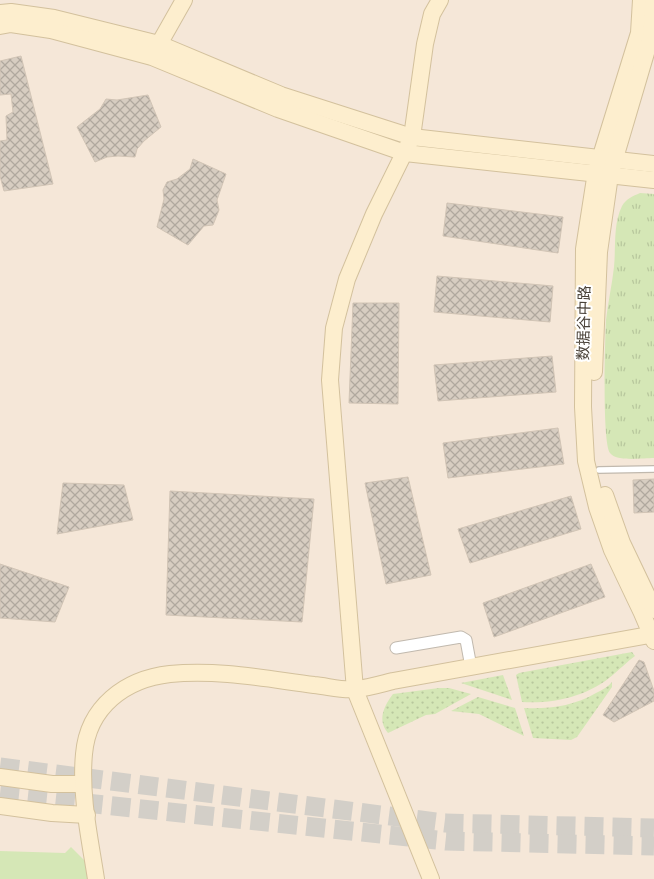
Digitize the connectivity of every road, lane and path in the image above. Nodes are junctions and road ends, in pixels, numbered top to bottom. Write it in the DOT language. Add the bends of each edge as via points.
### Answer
graph roads {
  1 [pos="184,0"];
  2 [pos="440,0"];
  3 [pos="641,0"];
  4 [pos="654,1"];
  5 [pos="5,12"];
  6 [pos="653,36"];
  7 [pos="155,51"];
  8 [pos="412,138"];
  9 [pos="405,153"];
  10 [pos="654,164"];
  11 [pos="606,166"];
  12 [pos="654,180"];
  13 [pos="654,469"];
  14 [pos="599,470"];
  15 [pos="654,610"];
  16 [pos="653,636"];
  17 [pos="396,648"];
  18 [pos="472,667"];
  19 [pos="355,690"];
  20 [pos="0,777"];
  21 [pos="83,784"];
  22 [pos="0,806"];
  23 [pos="87,815"];
  24 [pos="96,879"];
  25 [pos="431,879"];
  1 -- 7 [label="street"];
  2 -- 8 [label="street" via="432,14 425,44"];
  3 -- 11 [label="street, 数据谷中路" via="639,33"];
  4 -- 6 [label="street, 数据谷中路"];
  5 -- 7 [label="street" via="11,24"];
  6 -- 11 [label="street, 数据谷中路"];
  7 -- 8 [label="street"];
  7 -- 9 [label="street" via="278,109"];
  8 -- 9 [label="street"];
  8 -- 11 [label="street"];
  9 -- 11 [label="street"];
  9 -- 19 [label="street" via="374,214 347,280 334,328 330,380"];
  10 -- 11 [label="street"];
  11 -- 12 [label="street"];
  11 -- 14 [label="street, 数据谷中路" via="592,406"];
  11 -- 16 [label="street, 数据谷中路" via="584,249 584,445 603,526"];
  13 -- 14 [label="lane"];
  14 -- 15 [label="street, 数据谷中路" via="622,543"];
  16 -- 18 [label="street"];
  17 -- 18 [label="street" via="461,637 466,640"];
  18 -- 19 [label="street"];
  19 -- 21 [label="street" via="213,673 170,674 144,680 116,693 99,710 89,731 84,754"];
  19 -- 25 [label="street"];
  20 -- 21 [label="street" via="52,784"];
  21 -- 23 [label="street"];
  22 -- 23 [label="street"];
  23 -- 24 [label="street"];
}
